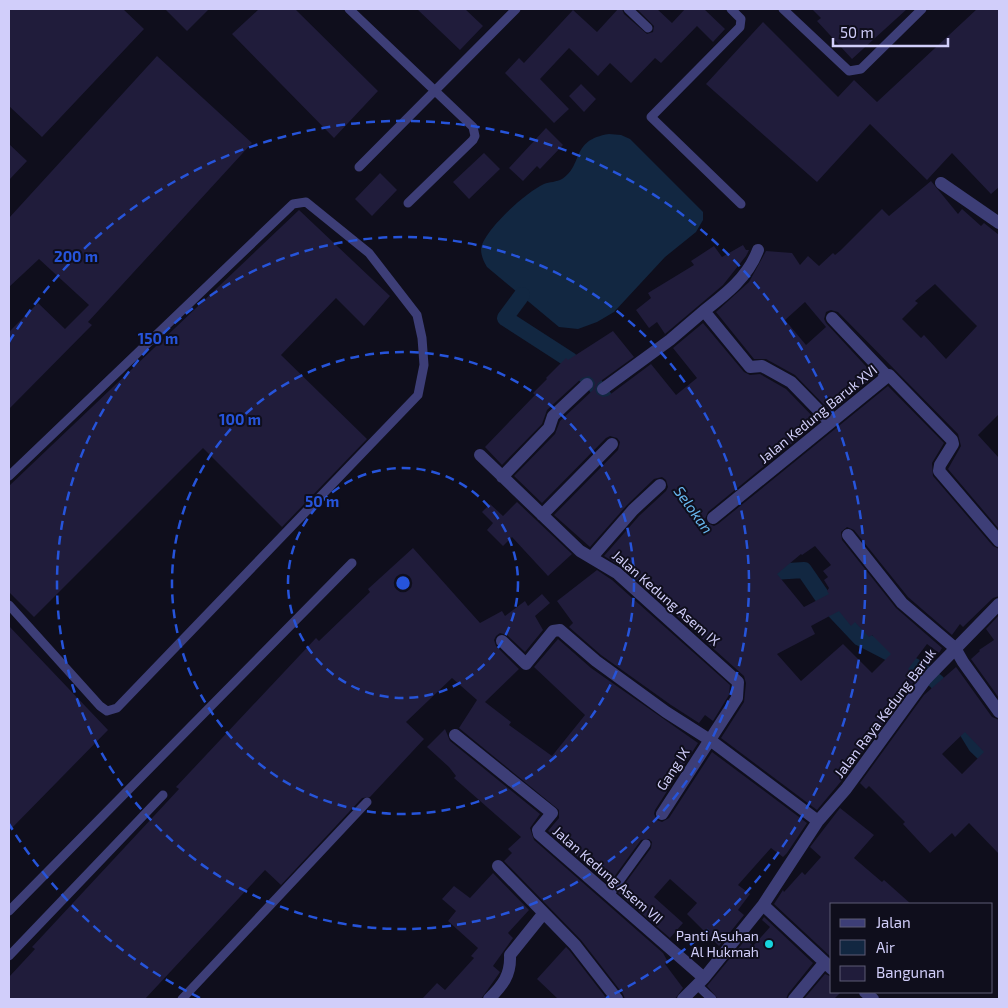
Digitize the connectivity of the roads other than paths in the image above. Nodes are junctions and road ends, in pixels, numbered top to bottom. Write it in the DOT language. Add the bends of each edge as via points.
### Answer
graph roads {
  1 [pos="349,9"];
  2 [pos="516,9"];
  3 [pos="628,9"];
  4 [pos="730,9"];
  5 [pos="783,9"];
  6 [pos="922,9"];
  7 [pos="648,28"];
  8 [pos="434,91"];
  9 [pos="359,167"];
  10 [pos="941,183"];
  11 [pos="408,203"];
  12 [pos="741,204"];
  13 [pos="999,223"];
  14 [pos="758,250"];
  15 [pos="704,311"];
  16 [pos="832,318"];
  17 [pos="886,375"];
  18 [pos="587,384"];
  19 [pos="603,389"];
  20 [pos="830,422"];
  21 [pos="612,444"];
  22 [pos="480,455"];
  23 [pos="9,476"];
  24 [pos="502,477"];
  25 [pos="660,485"];
  26 [pos="542,515"];
  27 [pos="712,518"];
  28 [pos="848,535"];
  29 [pos="999,541"];
  30 [pos="592,556"];
  31 [pos="352,563"];
  32 [pos="999,604"];
  33 [pos="9,605"];
  34 [pos="502,641"];
  35 [pos="954,648"];
  36 [pos="999,712"];
  37 [pos="455,735"];
  38 [pos="710,740"];
  39 [pos="164,795"];
  40 [pos="367,802"];
  41 [pos="662,814"];
  42 [pos="818,821"];
  43 [pos="646,844"];
  44 [pos="498,866"];
  45 [pos="609,894"];
  46 [pos="763,905"];
  47 [pos="9,911"];
  48 [pos="543,914"];
  49 [pos="9,956"];
  50 [pos="828,966"];
  51 [pos="700,982"];
  52 [pos="182,999"];
  53 [pos="489,999"];
  54 [pos="617,999"];
  55 [pos="683,999"];
  56 [pos="712,999"];
  57 [pos="794,999"];
  1 -- 8 [label="lane"];
  2 -- 8 [label="lane"];
  3 -- 7 [label="lane"];
  4 -- 12 [label="lane" via="742,24 651,117"];
  5 -- 6 [label="lane" via="849,71 861,69"];
  8 -- 9 [label="lane"];
  8 -- 11 [label="lane" via="470,122 475,136"];
  10 -- 13 [label="street"];
  14 -- 15 [label="street" via="750,267 732,289"];
  15 -- 19 [label="street"];
  15 -- 20 [label="street" via="750,367 765,367 791,382"];
  16 -- 17 [label="street"];
  17 -- 20 [label="street, Jalan Kedung Baruk XVI"];
  17 -- 29 [label="street, Jalan Kedung Baruk XVI" via="890,375 952,440 939,471"];
  18 -- 24 [label="street" via="553,416 549,428"];
  20 -- 27 [label="street, Jalan Kedung Baruk XVI"];
  21 -- 26 [label="street"];
  22 -- 24 [label="street, Jalan Kedung Asem IX"];
  23 -- 33 [label="lane" via="293,204 300,201 306,202 369,253 417,316 424,365 418,395 116,708 107,711 100,706"];
  24 -- 26 [label="street, Jalan Kedung Asem IX"];
  25 -- 30 [label="street"];
  26 -- 30 [label="street, Jalan Kedung Asem IX" via="580,551"];
  28 -- 35 [label="street" via="902,603"];
  30 -- 38 [label="street, Jalan Kedung Asem IX" via="617,573 738,682 737,698"];
  31 -- 47 [label="lane"];
  32 -- 35 [label="street, Jalan Raya Kedung Baruk"];
  34 -- 38 [label="street" via="526,664 553,631 560,630 596,661"];
  35 -- 36 [label="street"];
  35 -- 42 [label="street, Jalan Raya Kedung Baruk"];
  37 -- 45 [label="street, Jalan Kedung Asem VII" via="552,813 537,832"];
  38 -- 41 [label="street, Gang IX"];
  38 -- 42 [label="street"];
  39 -- 49 [label="lane"];
  40 -- 52 [label="lane"];
  42 -- 46 [label="street, Jalan Raya Kedung Baruk"];
  43 -- 45 [label="lane"];
  44 -- 48 [label="street"];
  45 -- 51 [label="street, Jalan Kedung Asem VII"];
  46 -- 50 [label="street"];
  46 -- 51 [label="street, Jalan Raya Kedung Baruk"];
  48 -- 53 [label="street" via="510,955 505,983"];
  48 -- 54 [label="street" via="575,945"];
  50 -- 57 [label="street"];
  51 -- 55 [label="street, Jalan Raya Kedung Baruk"];
  51 -- 56 [label="lane"];
}
